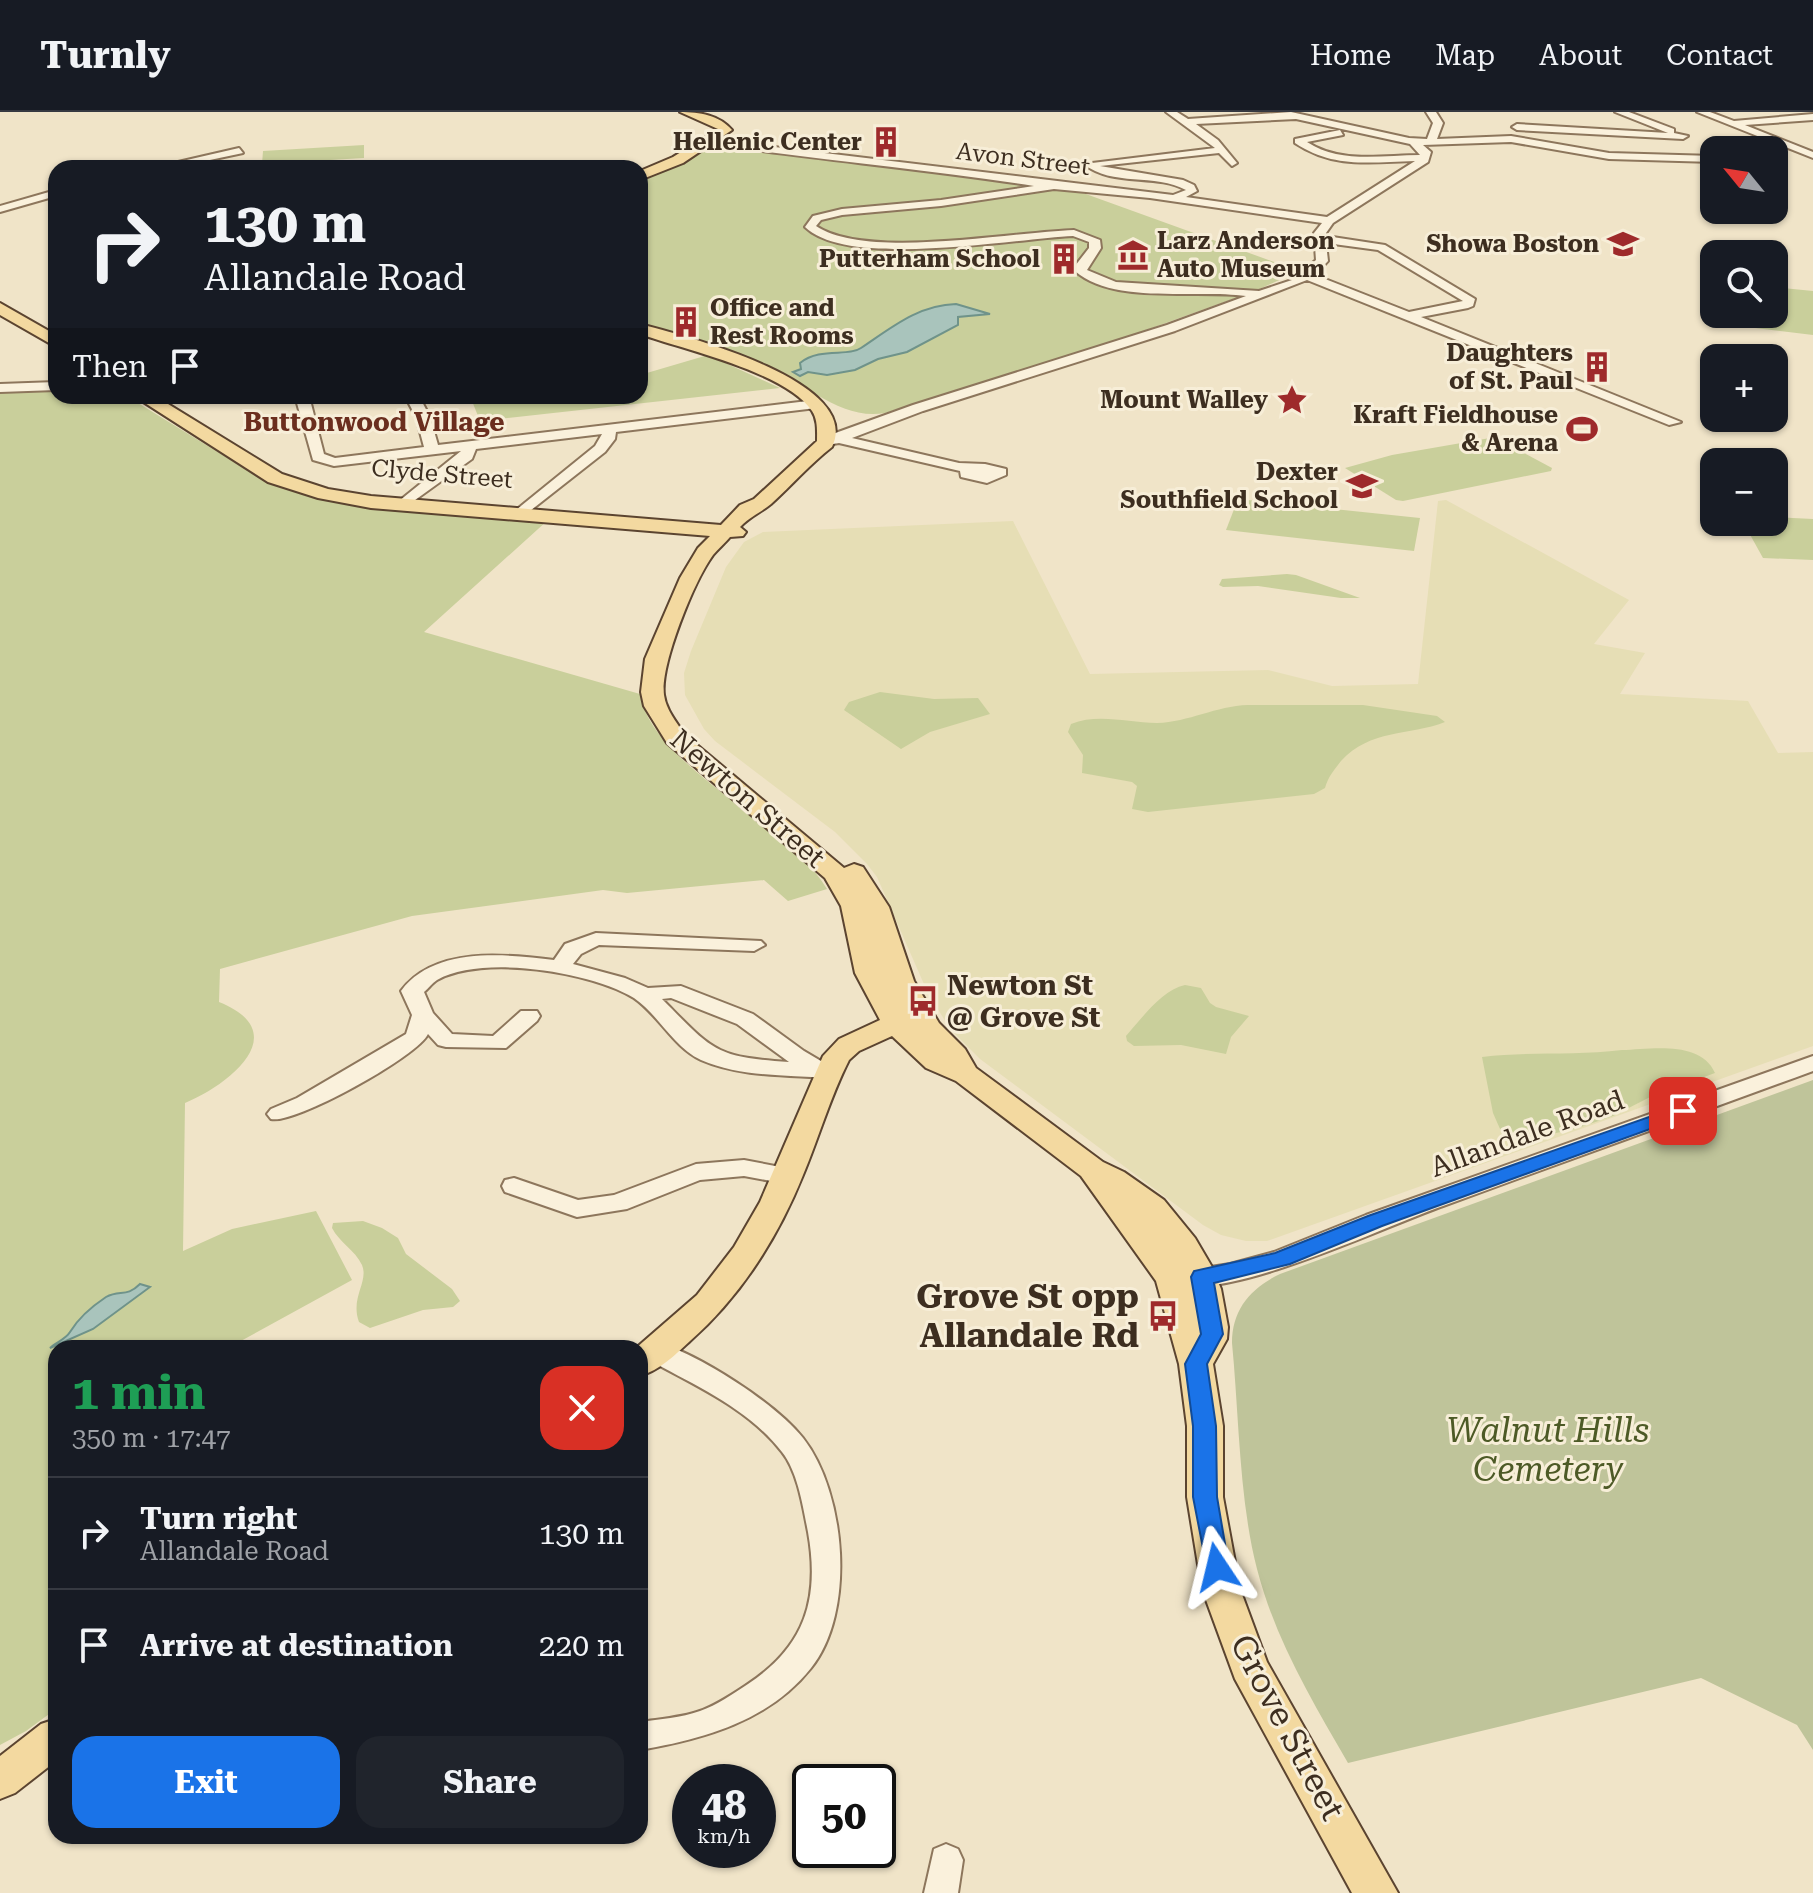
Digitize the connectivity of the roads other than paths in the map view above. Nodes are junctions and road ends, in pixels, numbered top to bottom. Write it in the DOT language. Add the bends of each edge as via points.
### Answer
graph roads {
  1 [pos="686,112"];
  2 [pos="1171,112"];
  3 [pos="1278,112"];
  4 [pos="1431,112"];
  5 [pos="1620,112"];
  6 [pos="1702,112"];
  7 [pos="1294,117"];
  8 [pos="1813,117"];
  9 [pos="1187,122"];
  10 [pos="1733,124"];
  11 [pos="1351,129"];
  12 [pos="1683,136"];
  13 [pos="1408,140"];
  14 [pos="1520,140"];
  15 [pos="711,141"];
  16 [pos="1431,142"];
  17 [pos="1694,142"];
  18 [pos="1450,143"];
  19 [pos="1222,150"];
  20 [pos="239,151"];
  21 [pos="1700,156"];
  22 [pos="1813,157"];
  23 [pos="1790,159"];
  24 [pos="196,160"];
  25 [pos="1424,160"];
  26 [pos="1232,163"];
  27 [pos="648,173"];
  28 [pos="1054,186"];
  29 [pos="48,195"];
  30 [pos="1175,198"];
  31 [pos="0,209"];
  32 [pos="1329,221"];
  33 [pos="1321,239"];
  34 [pos="1308,275"];
  35 [pos="1261,295"];
  36 [pos="0,299"];
  37 [pos="0,308"];
  38 [pos="1408,316"];
  39 [pos="48,327"];
  40 [pos="648,332"];
  41 [pos="48,337"];
  42 [pos="48,386"];
  43 [pos="0,388"];
  44 [pos="169,404"];
  45 [pos="304,404"];
  46 [pos="416,404"];
  47 [pos="816,404"];
  48 [pos="1674,422"];
  49 [pos="609,429"];
  50 [pos="831,440"];
  51 [pos="469,447"];
  52 [pos="432,451"];
  53 [pos="969,469"];
  54 [pos="407,502"];
  55 [pos="524,510"];
  56 [pos="671,525"];
  57 [pos="735,529"];
  58 [pos="705,552"];
  59 [pos="754,945"];
  60 [pos="560,966"];
  61 [pos="644,995"];
  62 [pos="423,1015"];
  63 [pos="529,1016"];
  64 [pos="912,1025"];
  65 [pos="1813,1063"];
  66 [pos="828,1071"];
  67 [pos="279,1114"];
  68 [pos="787,1176"];
  69 [pos="514,1186"];
  70 [pos="1190,1274"];
  71 [pos="648,1358"];
  72 [pos="648,1734"];
  73 [pos="48,1743"];
  74 [pos="0,1780"];
  75 [pos="1376,1893"];
  1 -- 15 [label="main road" via="726,128"];
  2 -- 9 [label="street"];
  3 -- 7 [label="street"];
  4 -- 16 [label="street" via="1438,123"];
  5 -- 12 [label="street"];
  6 -- 10 [label="street"];
  7 -- 9 [label="street"];
  7 -- 11 [label="street"];
  8 -- 10 [label="street"];
  9 -- 19 [label="street"];
  10 -- 22 [label="street"];
  11 -- 13 [label="street"];
  11 -- 25 [label="street" via="1298,141 1337,159"];
  12 -- 14 [label="street" via="1515,124"];
  12 -- 17 [label="street"];
  13 -- 16 [label="street"];
  13 -- 25 [label="street" via="1424,150"];
  14 -- 18 [label="street"];
  14 -- 21 [label="street" via="1625,158"];
  15 -- 27 [label="main road"];
  15 -- 28 [label="street, Avon Street"];
  16 -- 18 [label="street"];
  18 -- 25 [label="street" via="1432,149"];
  19 -- 26 [label="street"];
  19 -- 30 [label="street" via="1089,164 1190,187 1188,194"];
  20 -- 24 [label="street"];
  22 -- 23 [label="street"];
  25 -- 32 [label="street"];
  28 -- 30 [label="street, Avon Street"];
  28 -- 35 [label="street" via="842,212 817,218 810,227 833,240 878,246 1074,233 1094,240 1095,248 1081,266 1093,279 1145,288"];
  29 -- 31 [label="street"];
  30 -- 32 [label="street, Avon Street"];
  32 -- 33 [label="street"];
  33 -- 34 [label="street" via="1322,261"];
  33 -- 38 [label="street" via="1390,250 1469,299 1464,305"];
  34 -- 35 [label="street, Newton Street"];
  34 -- 38 [label="street"];
  35 -- 50 [label="street, Newton Street"];
  36 -- 39 [label="main road"];
  37 -- 41 [label="main road"];
  38 -- 48 [label="street"];
  40 -- 47 [label="main road" via="740,362"];
  42 -- 43 [label="street"];
  44 -- 54 [label="main road, Clyde Street" via="262,470 293,485 336,497"];
  45 -- 52 [label="street" via="321,459"];
  46 -- 52 [label="street"];
  47 -- 49 [label="street"];
  47 -- 50 [label="main road"];
  49 -- 51 [label="street"];
  49 -- 55 [label="street" via="600,449"];
  50 -- 53 [label="street"];
  50 -- 57 [label="main road, Newton Street" via="761,503 762,510"];
  51 -- 52 [label="street"];
  51 -- 54 [label="street" via="467,456"];
  54 -- 55 [label="main road, Clyde Street"];
  55 -- 56 [label="main road, Clyde Street"];
  55 -- 57 [label="main road, Clyde Street"];
  56 -- 57 [label="main road, Clyde Street"];
  56 -- 58 [label="main road" via="695,536"];
  57 -- 58 [label="main road, Newton Street"];
  57 -- 64 [label="main road, Newton Street" via="677,654 670,679 673,705 692,735 853,871 871,897"];
  58 -- 64 [label="main road, Newton Street" via="656,659 655,706 675,738 835,874 854,906 869,973"];
  59 -- 60 [label="street" via="596,939 573,949"];
  60 -- 61 [label="street" via="610,978"];
  60 -- 62 [label="street" via="480,963 435,972 412,991"];
  61 -- 66 [label="street" via="673,991 745,1019 796,1056"];
  61 -- 66 [label="street" via="703,1053 722,1060"];
  62 -- 63 [label="street" via="446,1040 498,1043"];
  62 -- 67 [label="street" via="416,1037 403,1047"];
  64 -- 66 [label="main road"];
  64 -- 70 [label="main road, Grove Street" via="936,1062 966,1075 1092,1169 1148,1243"];
  65 -- 70 [label="street, Allandale Road" via="1251,1268"];
  66 -- 68 [label="main road"];
  68 -- 69 [label="street" via="744,1168 696,1172 618,1203 577,1209"];
  68 -- 71 [label="main road" via="759,1238 733,1276"];
  70 -- 75 [label="main road, Grove Street" via="1205,1426 1205,1497 1221,1589 1249,1667"];
  71 -- 72 [label="street" via="748,1404 794,1446 827,1549 823,1611 808,1649 744,1706 703,1724"];
  73 -- 74 [label="main road"];
}
